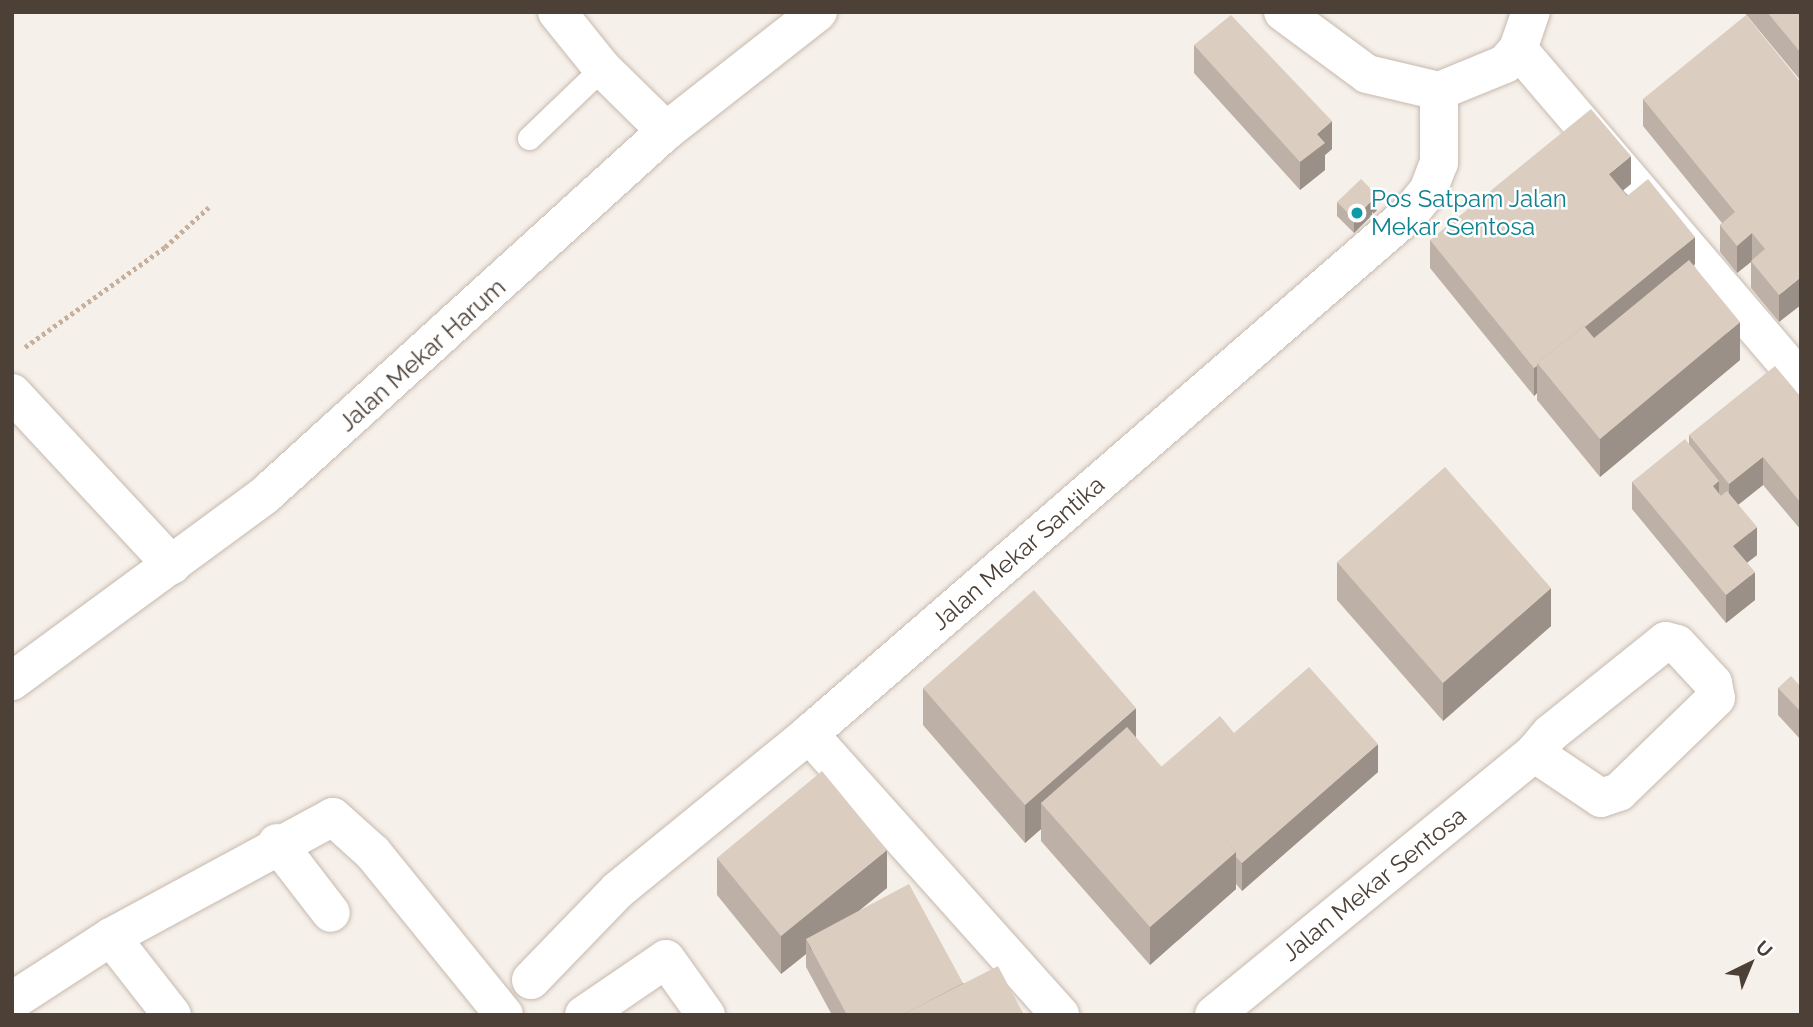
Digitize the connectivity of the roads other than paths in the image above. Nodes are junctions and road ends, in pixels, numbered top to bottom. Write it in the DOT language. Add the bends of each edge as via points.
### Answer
graph roads {
  1 [pos="557,12"];
  2 [pos="818,12"];
  3 [pos="1283,12"];
  4 [pos="1531,12"];
  5 [pos="1518,49"];
  6 [pos="602,68"];
  7 [pos="1439,91"];
  8 [pos="666,131"];
  9 [pos="529,138"];
  10 [pos="1801,380"];
  11 [pos="12,393"];
  12 [pos="172,565"];
  13 [pos="12,681"];
  14 [pos="809,734"];
  15 [pos="1534,753"];
  16 [pos="277,843"];
  17 [pos="331,913"];
  18 [pos="111,937"];
  19 [pos="531,980"];
  20 [pos="12,1001"];
  21 [pos="172,1015"];
  22 [pos="504,1015"];
  23 [pos="584,1015"];
  24 [pos="706,1015"];
  25 [pos="1060,1015"];
  26 [pos="1214,1015"];
  1 -- 6 [label="street"];
  2 -- 8 [label="street, Jalan Mekar Harum"];
  3 -- 7 [label="street" via="1367,74"];
  4 -- 5 [label="street"];
  5 -- 7 [label="street" via="1487,76"];
  5 -- 10 [label="street"];
  6 -- 8 [label="street"];
  6 -- 9 [label="lane"];
  7 -- 14 [label="street, Jalan Mekar Santika" via="1438,163 1429,191 1410,213"];
  8 -- 12 [label="street, Jalan Mekar Harum" via="388,388"];
  11 -- 12 [label="street"];
  12 -- 13 [label="street, Jalan Mekar Harum"];
  14 -- 19 [label="street, Jalan Mekar Santika" via="618,890"];
  14 -- 25 [label="street"];
  15 -- 15 [label="street, Jalan Mekar Sentosa" via="1658,644 1677,644 1713,683 1716,698 1705,713 1619,792 1601,798"];
  15 -- 26 [label="street, Jalan Mekar Sentosa"];
  16 -- 17 [label="street"];
  16 -- 18 [label="street"];
  16 -- 22 [label="street" via="333,817 373,853"];
  18 -- 20 [label="street"];
  18 -- 21 [label="street"];
  23 -- 24 [label="street" via="666,959"];
}
